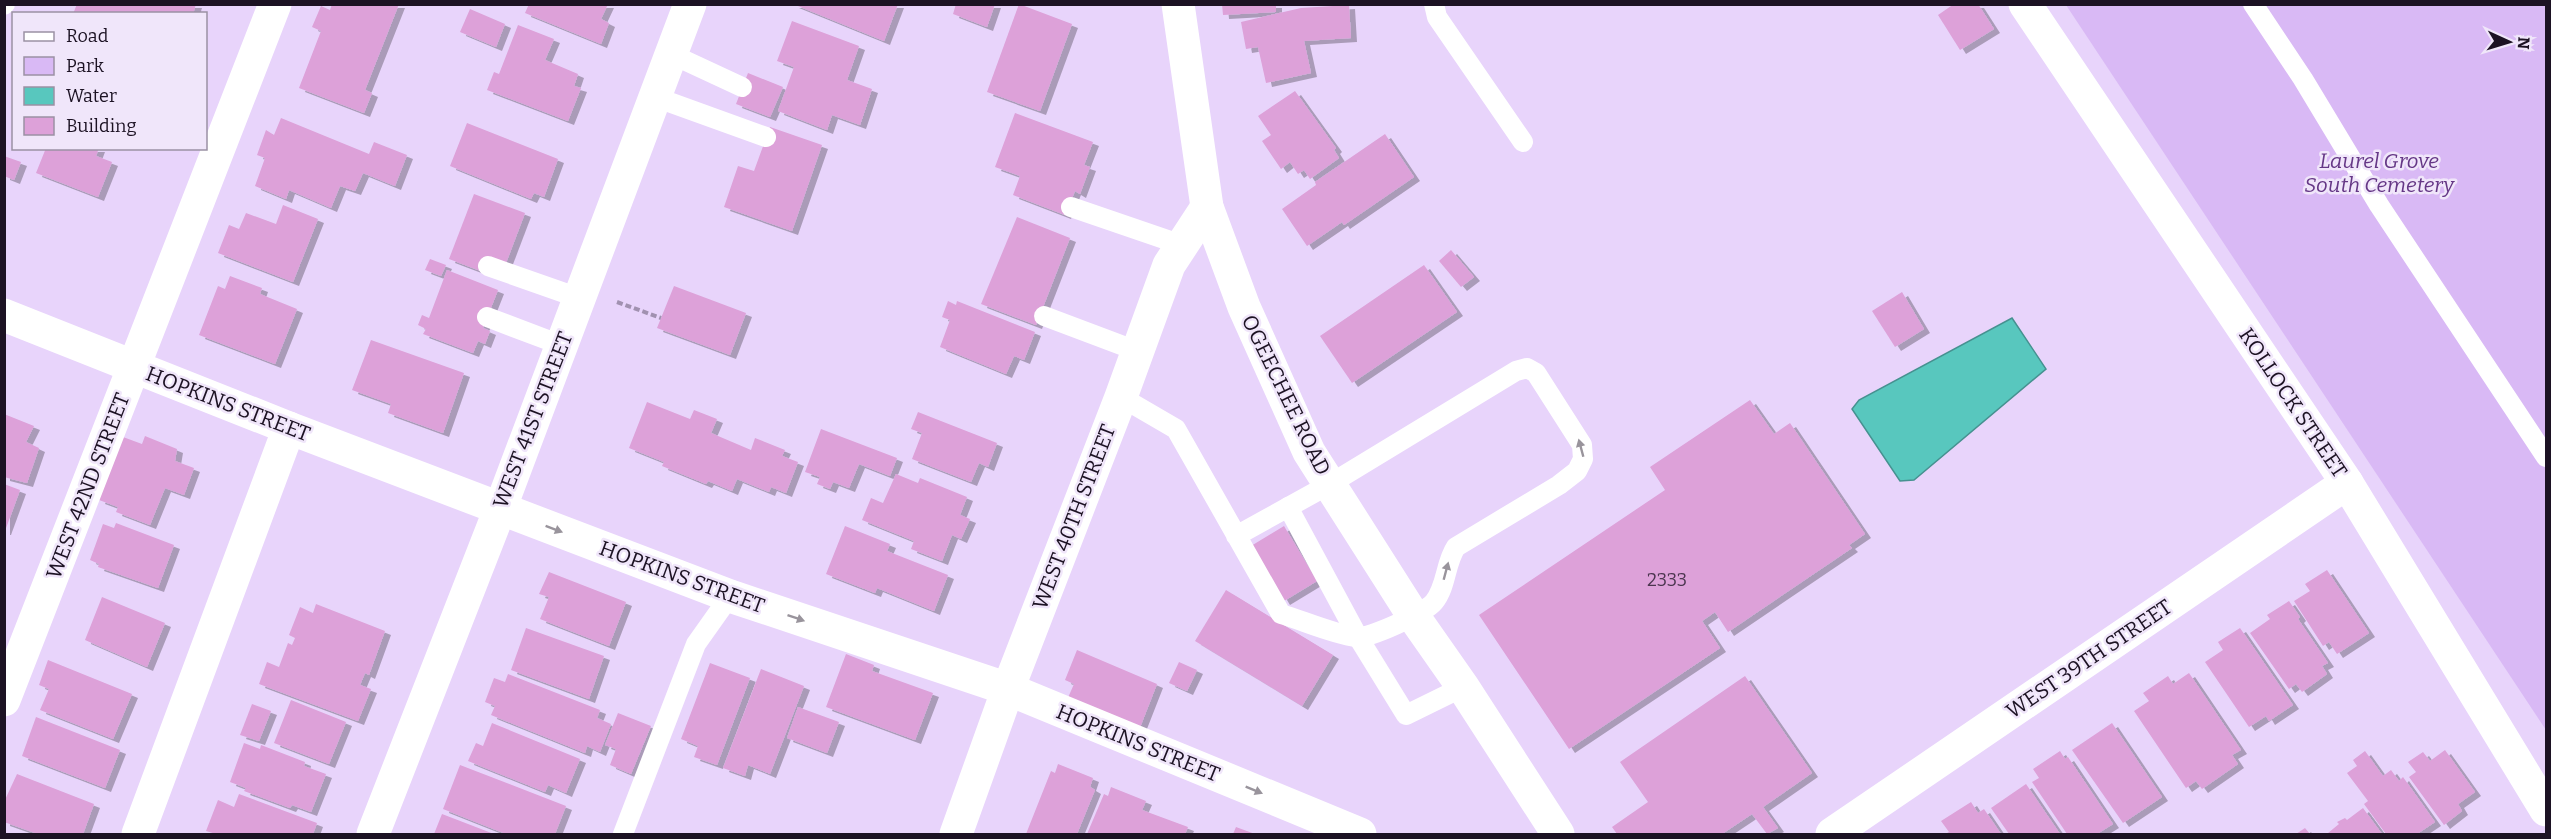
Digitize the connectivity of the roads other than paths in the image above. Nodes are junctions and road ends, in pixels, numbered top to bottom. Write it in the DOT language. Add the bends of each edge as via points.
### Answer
graph roads {
  1 [pos="275,4"];
  2 [pos="690,4"];
  3 [pos="1178,4"];
  4 [pos="1434,4"];
  5 [pos="2025,4"];
  6 [pos="2253,4"];
  7 [pos="671,54"];
  8 [pos="742,87"];
  9 [pos="655,98"];
  10 [pos="766,137"];
  11 [pos="1523,142"];
  12 [pos="1071,207"];
  13 [pos="1207,207"];
  14 [pos="1182,245"];
  15 [pos="488,266"];
  16 [pos="581,294"];
  17 [pos="4,315"];
  18 [pos="1044,316"];
  19 [pos="487,317"];
  20 [pos="561,345"];
  21 [pos="1137,351"];
  22 [pos="134,368"];
  23 [pos="1121,397"];
  24 [pos="289,428"];
  25 [pos="2547,457"];
  26 [pos="2347,483"];
  27 [pos="1330,484"];
  28 [pos="1288,507"];
  29 [pos="500,508"];
  30 [pos="1236,536"];
  31 [pos="730,596"];
  32 [pos="1414,617"];
  33 [pos="1358,638"];
  34 [pos="1463,687"];
  35 [pos="1008,689"];
  36 [pos="4,700"];
  37 [pos="2547,810"];
  38 [pos="2547,829"];
  39 [pos="138,834"];
  40 [pos="373,834"];
  41 [pos="623,834"];
  42 [pos="956,834"];
  43 [pos="1360,834"];
  44 [pos="1558,834"];
  45 [pos="1832,834"];
  46 [pos="2538,834"];
  1 -- 22 [label="street, WEST 42ND STREET"];
  2 -- 7 [label="street, WEST 41ST STREET"];
  3 -- 13 [label="street, OGEECHEE ROAD"];
  4 -- 11 [label="lane" via="1437,16"];
  5 -- 26 [label="street, KOLLOCK STREET"];
  6 -- 25 [label="lane" via="2304,79 2379,206"];
  7 -- 8 [label="lane"];
  7 -- 9 [label="street, WEST 41ST STREET"];
  9 -- 10 [label="lane"];
  9 -- 16 [label="street, WEST 41ST STREET"];
  12 -- 14 [label="lane"];
  13 -- 14 [label="street, WEST 40TH STREET"];
  13 -- 27 [label="street, OGEECHEE ROAD" via="1244,307 1309,452"];
  14 -- 21 [label="street, WEST 40TH STREET" via="1169,265"];
  15 -- 16 [label="lane"];
  16 -- 20 [label="street, WEST 41ST STREET"];
  17 -- 22 [label="street, HOPKINS STREET"];
  18 -- 21 [label="lane"];
  19 -- 20 [label="lane"];
  20 -- 29 [label="street, WEST 41ST STREET"];
  21 -- 23 [label="street, WEST 40TH STREET"];
  22 -- 24 [label="street, HOPKINS STREET"];
  22 -- 36 [label="street, WEST 42ND STREET"];
  23 -- 30 [label="lane" via="1176,429"];
  23 -- 35 [label="street, WEST 40TH STREET"];
  24 -- 29 [label="street, HOPKINS STREET"];
  24 -- 39 [label="street"];
  26 -- 37 [label="street, KOLLOCK STREET"];
  26 -- 45 [label="street, WEST 39TH STREET"];
  27 -- 28 [label="lane"];
  27 -- 32 [label="street, OGEECHEE ROAD"];
  32 -- 27 [label="lane, one-way" via="1434,603 1456,547 1577,471 1583,459 1582,445 1536,373 1527,368"];
  28 -- 30 [label="lane"];
  28 -- 33 [label="lane"];
  29 -- 31 [label="street, HOPKINS STREET, one-way"];
  29 -- 40 [label="street, WEST 41ST STREET"];
  30 -- 33 [label="lane" via="1281,614"];
  31 -- 35 [label="street, HOPKINS STREET, one-way"];
  31 -- 41 [label="lane" via="696,644"];
  32 -- 33 [label="lane"];
  32 -- 34 [label="street, OGEECHEE ROAD"];
  33 -- 34 [label="lane" via="1406,715"];
  34 -- 44 [label="street, OGEECHEE ROAD"];
  35 -- 42 [label="street, WEST 40TH STREET"];
  35 -- 43 [label="street, HOPKINS STREET, one-way"];
  38 -- 46 [label="street"];
}
